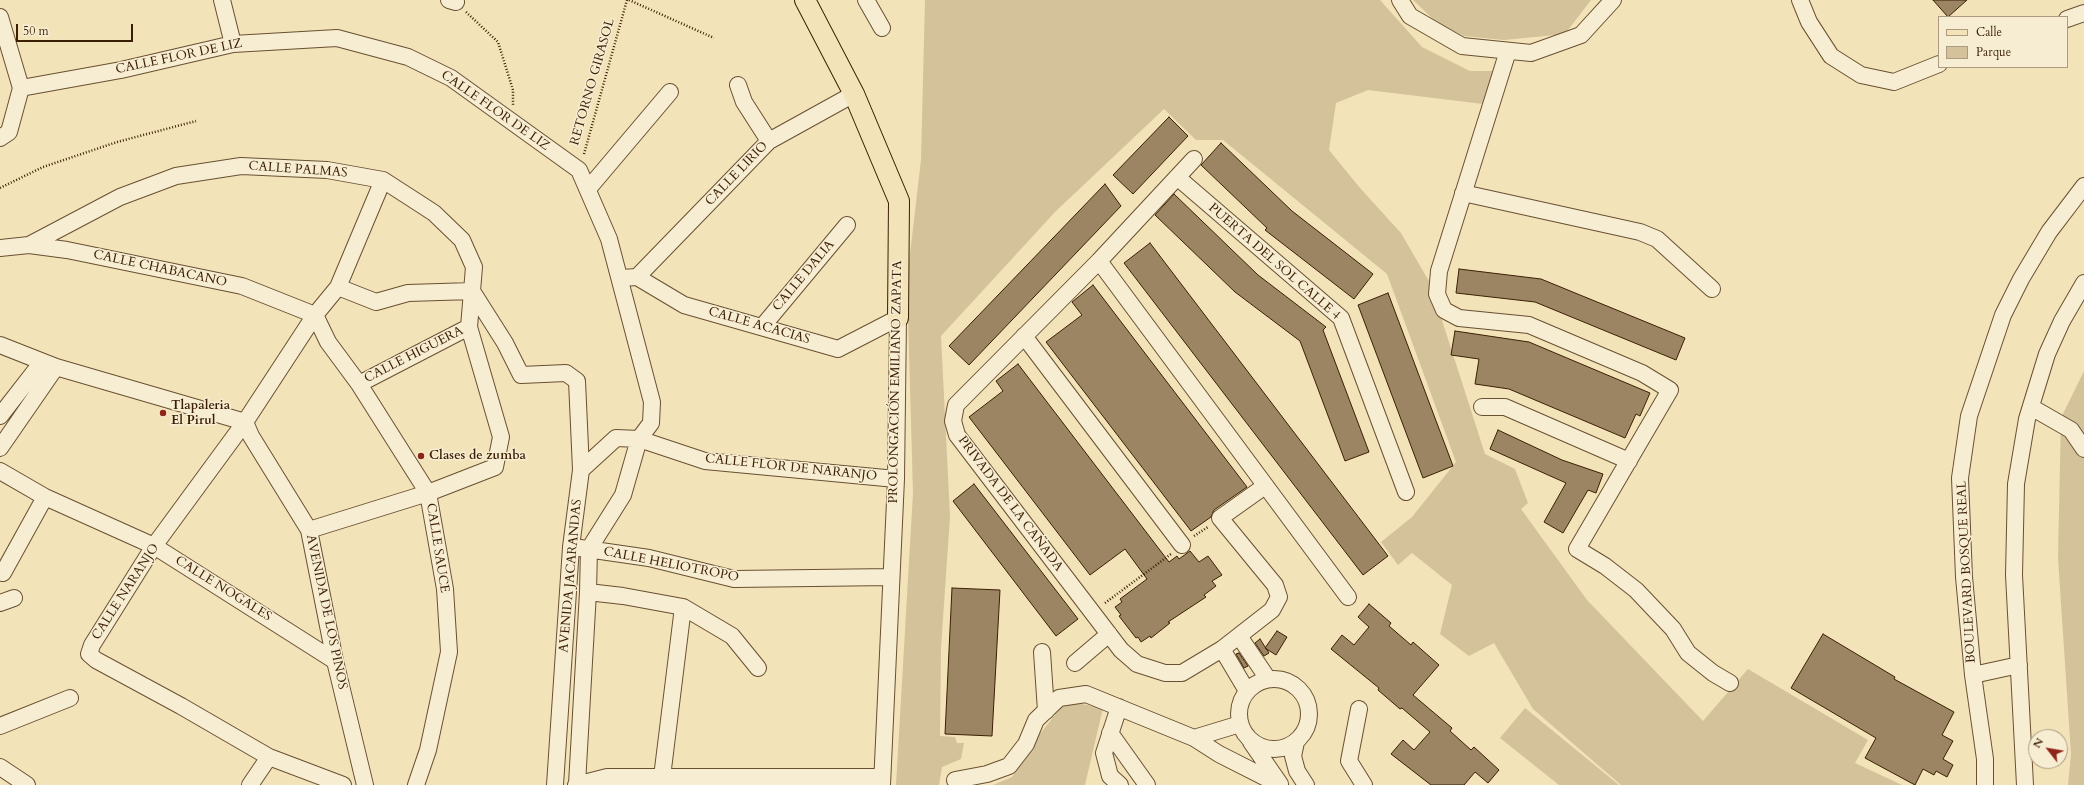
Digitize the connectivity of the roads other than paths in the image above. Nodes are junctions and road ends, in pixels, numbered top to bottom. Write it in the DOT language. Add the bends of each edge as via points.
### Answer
graph roads {
  1 [pos="222,0"];
  2 [pos="866,0"];
  3 [pos="1400,0"];
  4 [pos="1612,0"];
  5 [pos="1800,0"];
  6 [pos="807,1"];
  7 [pos="0,16"];
  8 [pos="882,28"];
  9 [pos="233,44"];
  10 [pos="1508,51"];
  11 [pos="1938,64"];
  12 [pos="738,85"];
  13 [pos="21,88"];
  14 [pos="670,92"];
  15 [pos="854,94"];
  16 [pos="0,138"];
  17 [pos="769,141"];
  18 [pos="1194,159"];
  19 [pos="1177,177"];
  20 [pos="383,180"];
  21 [pos="2084,186"];
  22 [pos="588,189"];
  23 [pos="1463,194"];
  24 [pos="847,225"];
  25 [pos="29,245"];
  26 [pos="0,248"];
  27 [pos="1099,260"];
  28 [pos="637,277"];
  29 [pos="621,278"];
  30 [pos="2084,283"];
  31 [pos="338,287"];
  32 [pos="1712,289"];
  33 [pos="472,291"];
  34 [pos="315,315"];
  35 [pos="898,318"];
  36 [pos="469,327"];
  37 [pos="762,327"];
  38 [pos="1024,336"];
  39 [pos="0,344"];
  40 [pos="49,364"];
  41 [pos="359,384"];
  42 [pos="1482,407"];
  43 [pos="2031,407"];
  44 [pos="0,416"];
  45 [pos="246,422"];
  46 [pos="639,439"];
  47 [pos="0,448"];
  48 [pos="2084,449"];
  49 [pos="1628,461"];
  50 [pos="581,470"];
  51 [pos="0,471"];
  52 [pos="896,479"];
  53 [pos="1265,486"];
  54 [pos="1406,492"];
  55 [pos="428,493"];
  56 [pos="45,497"];
  57 [pos="309,530"];
  58 [pos="1182,545"];
  59 [pos="154,546"];
  60 [pos="571,547"];
  61 [pos="589,549"];
  62 [pos="3,573"];
  63 [pos="891,577"];
  64 [pos="588,592"];
  65 [pos="1348,597"];
  66 [pos="683,607"];
  67 [pos="1110,634"];
  68 [pos="1239,636"];
  69 [pos="1222,649"];
  70 [pos="1042,652"];
  71 [pos="335,661"];
  72 [pos="1074,663"];
  73 [pos="2019,666"];
  74 [pos="758,668"];
  75 [pos="1973,675"];
  76 [pos="1268,679"];
  77 [pos="1730,683"];
  78 [pos="1247,691"];
  79 [pos="70,698"];
  80 [pos="1119,707"];
  81 [pos="1359,709"];
  82 [pos="1046,711"];
  83 [pos="0,726"];
  84 [pos="1244,731"];
  85 [pos="1110,733"];
  86 [pos="1194,738"];
  87 [pos="1296,742"];
  88 [pos="269,757"];
  89 [pos="0,767"];
  90 [pos="662,777"];
  91 [pos="954,780"];
  92 [pos="882,781"];
  93 [pos="577,784"];
  94 [pos="27,785"];
  95 [pos="250,785"];
  96 [pos="343,785"];
  97 [pos="365,785"];
  98 [pos="416,785"];
  99 [pos="555,785"];
  100 [pos="1120,785"];
  101 [pos="1147,785"];
  102 [pos="1280,785"];
  103 [pos="1306,785"];
  104 [pos="1364,785"];
  105 [pos="1985,785"];
  106 [pos="2025,785"];
  1 -- 9 [label="street"];
  2 -- 8 [label="street"];
  3 -- 10 [label="street" via="1410,16 1462,46"];
  4 -- 10 [label="street" via="1581,35 1531,53"];
  5 -- 11 [label="street" via="1809,22 1831,56 1861,75 1894,82"];
  6 -- 15 [label="main road, PROLONGACIÓN EMILIANO ZAPATA"];
  7 -- 13 [label="street"];
  9 -- 13 [label="street, CALLE FLOR DE LIZ" via="121,70"];
  9 -- 22 [label="street, CALLE FLOR DE LIZ" via="337,38 408,57 451,78 579,170"];
  10 -- 23 [label="street"];
  12 -- 17 [label="street" via="744,102"];
  13 -- 16 [label="street" via="9,132"];
  14 -- 22 [label="street"];
  15 -- 17 [label="street, CALLE LIRIO"];
  15 -- 35 [label="main road, PROLONGACIÓN EMILIANO ZAPATA" via="899,201"];
  17 -- 28 [label="street, CALLE LIRIO"];
  18 -- 19 [label="street, PRIVADA DE LA CAÑADA"];
  19 -- 27 [label="street, PRIVADA DE LA CAÑADA"];
  19 -- 54 [label="street, PUERTA DEL SOL CALLE 4" via="1341,318"];
  20 -- 25 [label="street, CALLE PALMAS" via="327,170 241,166 176,176 120,197"];
  20 -- 31 [label="street, CALLE NARANJO"];
  20 -- 33 [label="street, CALLE PALMAS" via="434,213 462,240 474,267"];
  21 -- 75 [label="street, BOULEVARD BOSQUE REAL" via="2049,232 2021,279 2003,315 1969,416 1960,478 1964,577"];
  22 -- 29 [label="street, CALLE FLOR DE LIZ" via="609,239"];
  23 -- 32 [label="street" via="1640,232 1657,239"];
  23 -- 49 [label="street" via="1438,271 1437,294 1444,310 1459,318 1529,325 1642,373 1670,390"];
  24 -- 37 [label="street, CALLE DALIA"];
  25 -- 26 [label="street, CALLE CHABACANO"];
  25 -- 34 [label="street, CALLE CHABACANO" via="67,250 242,286"];
  27 -- 38 [label="street, PRIVADA DE LA CAÑADA"];
  27 -- 53 [label="street"];
  28 -- 29 [label="street"];
  28 -- 37 [label="street, CALLE ACACIAS" via="684,305"];
  29 -- 46 [label="street, CALLE FLOR DE LIZ" via="652,402 651,423"];
  30 -- 43 [label="street" via="2047,354"];
  31 -- 33 [label="street" via="376,302 408,293"];
  31 -- 34 [label="street, CALLE NARANJO"];
  33 -- 36 [label="street, CALLE PALMAS"];
  33 -- 50 [label="street, AVENIDA JACARANDAS" via="505,343 521,375 566,373 577,381"];
  34 -- 41 [label="street, CALLE SAUCE" via="328,342"];
  34 -- 45 [label="street, CALLE NARANJO"];
  35 -- 37 [label="street, CALLE ACACIAS" via="838,349"];
  35 -- 52 [label="street, PROLONGACIÓN EMILIANO ZAPATA"];
  36 -- 41 [label="street, CALLE HIGUERA"];
  36 -- 55 [label="street" via="501,438 495,467"];
  38 -- 58 [label="street"];
  38 -- 67 [label="street, PRIVADA DE LA CAÑADA" via="956,405 953,421 957,435"];
  39 -- 40 [label="street"];
  40 -- 44 [label="street"];
  40 -- 45 [label="street"];
  40 -- 47 [label="street"];
  41 -- 55 [label="street, CALLE SAUCE"];
  42 -- 49 [label="street" via="1505,407"];
  43 -- 48 [label="street" via="2071,430"];
  43 -- 73 [label="street" via="2016,484 2014,575"];
  45 -- 57 [label="street, AVENIDA DE LOS PINOS" via="251,436"];
  45 -- 59 [label="street, CALLE NARANJO"];
  46 -- 50 [label="street, CALLE FLOR DE NARANJO" via="616,438"];
  46 -- 52 [label="street, CALLE FLOR DE NARANJO" via="705,461"];
  46 -- 61 [label="street, AVENIDA JACARANDAS" via="623,495"];
  49 -- 77 [label="street" via="1577,549 1605,566 1636,590 1672,629 1688,653"];
  50 -- 60 [label="street, AVENIDA JACARANDAS"];
  51 -- 56 [label="street, CALLE NOGALES"];
  52 -- 63 [label="street, PROLONGACIÓN EMILIANO ZAPATA"];
  53 -- 65 [label="street"];
  53 -- 68 [label="street, PRIVADA DE LA CAÑADA" via="1220,518 1275,585 1279,597 1272,610"];
  55 -- 57 [label="street"];
  55 -- 98 [label="street, CALLE SAUCE" via="444,589 449,652 428,750"];
  56 -- 59 [label="street, CALLE NOGALES"];
  56 -- 62 [label="street"];
  57 -- 71 [label="street, AVENIDA DE LOS PINOS"];
  59 -- 71 [label="street, CALLE NOGALES"];
  59 -- 88 [label="street, CALLE NARANJO" via="92,645 89,654"];
  60 -- 61 [label="street, CALLE HELIOTROPO"];
  60 -- 99 [label="street, AVENIDA JACARANDAS"];
  61 -- 63 [label="street, CALLE HELIOTROPO" via="649,558 734,579"];
  61 -- 64 [label="street, AVENIDA JACARANDAS"];
  63 -- 92 [label="street, PROLONGACIÓN EMILIANO ZAPATA"];
  64 -- 66 [label="street"];
  64 -- 93 [label="street, AVENIDA JACARANDAS"];
  66 -- 74 [label="street" via="732,636"];
  66 -- 90 [label="street"];
  67 -- 69 [label="street, PRIVADA DE LA CAÑADA" via="1121,650 1137,664 1165,673 1182,673"];
  67 -- 72 [label="street"];
  68 -- 69 [label="street, PRIVADA DE LA CAÑADA"];
  68 -- 76 [label="street"];
  69 -- 78 [label="street"];
  70 -- 82 [label="street"];
  71 -- 97 [label="street, AVENIDA DE LOS PINOS"];
  73 -- 75 [label="street, BOULEVARD BOSQUE REAL"];
  73 -- 106 [label="street"];
  75 -- 105 [label="street, BOULEVARD BOSQUE REAL" via="1985,759"];
  76 -- 78 [label="street"];
  76 -- 87 [label="street" via="1280,679 1291,683 1300,690 1306,700 1308,724"];
  78 -- 84 [label="street" via="1241,701 1239,713"];
  79 -- 83 [label="street"];
  80 -- 82 [label="street" via="1086,694 1060,698"];
  80 -- 85 [label="street"];
  80 -- 86 [label="street"];
  81 -- 104 [label="street" via="1349,761"];
  82 -- 91 [label="street" via="1036,720 1026,744 1009,766 987,774"];
  84 -- 86 [label="street"];
  84 -- 87 [label="street" via="1259,746 1274,749"];
  84 -- 102 [label="street"];
  85 -- 100 [label="street" via="1104,753 1110,776"];
  85 -- 101 [label="street"];
  86 -- 102 [label="street" via="1219,754"];
  87 -- 103 [label="street" via="1293,756 1297,771"];
  88 -- 95 [label="street"];
  88 -- 96 [label="street, CALLE NARANJO"];
  89 -- 94 [label="street"];
  90 -- 92 [label="street"];
  90 -- 93 [label="street" via="607,777"];
}
